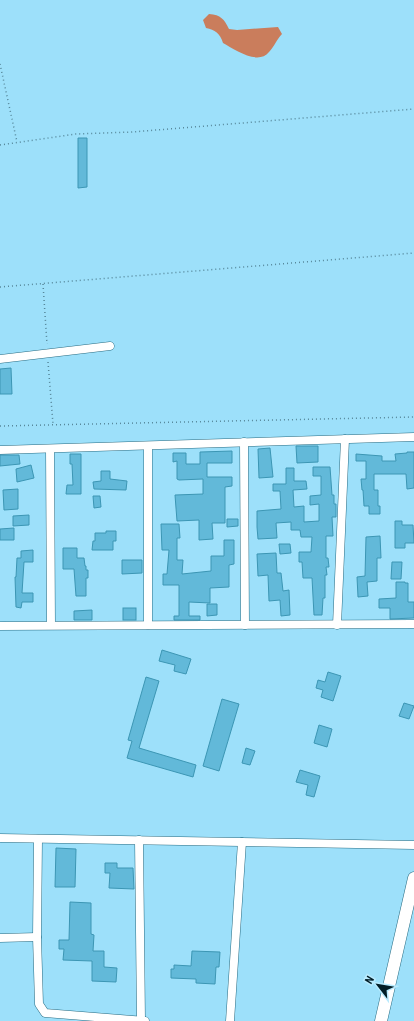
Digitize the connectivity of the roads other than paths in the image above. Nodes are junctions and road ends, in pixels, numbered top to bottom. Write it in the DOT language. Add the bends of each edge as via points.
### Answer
graph roads {
  1 [pos="110,346"];
  2 [pos="0,358"];
  3 [pos="414,437"];
  4 [pos="345,439"];
  5 [pos="244,442"];
  6 [pos="148,446"];
  7 [pos="50,449"];
  8 [pos="0,450"];
  9 [pos="414,624"];
  10 [pos="148,625"];
  11 [pos="245,625"];
  12 [pos="337,625"];
  13 [pos="0,626"];
  14 [pos="51,626"];
  15 [pos="0,838"];
  16 [pos="38,839"];
  17 [pos="139,840"];
  18 [pos="242,842"];
  19 [pos="414,845"];
  20 [pos="414,878"];
  21 [pos="37,937"];
  22 [pos="0,938"];
  23 [pos="141,1021"];
  24 [pos="145,1021"];
  25 [pos="230,1021"];
  26 [pos="381,1021"];
  1 -- 2 [label="street"];
  3 -- 4 [label="street"];
  4 -- 5 [label="street"];
  4 -- 12 [label="street"];
  5 -- 6 [label="street"];
  5 -- 11 [label="street"];
  6 -- 7 [label="street"];
  6 -- 10 [label="street"];
  7 -- 8 [label="street"];
  7 -- 14 [label="street"];
  9 -- 12 [label="street"];
  10 -- 11 [label="street"];
  10 -- 14 [label="street"];
  11 -- 12 [label="street"];
  13 -- 14 [label="street"];
  15 -- 16 [label="street"];
  16 -- 17 [label="street"];
  16 -- 21 [label="street"];
  17 -- 18 [label="street"];
  17 -- 23 [label="street"];
  18 -- 19 [label="street"];
  18 -- 25 [label="street"];
  20 -- 26 [label="highway"];
  21 -- 22 [label="street"];
  21 -- 23 [label="street" via="39,1004 45,1013"];
  23 -- 24 [label="street"];
}
